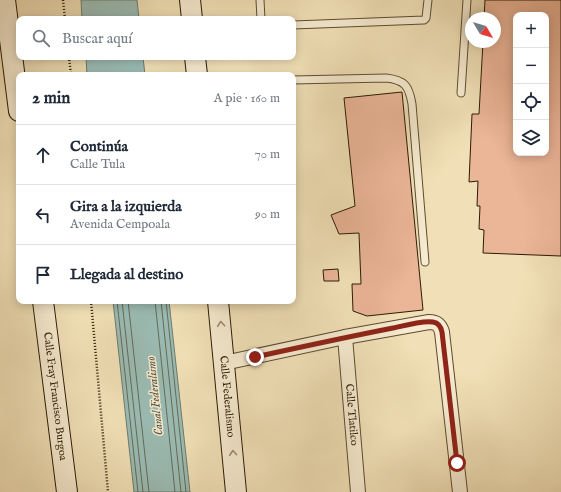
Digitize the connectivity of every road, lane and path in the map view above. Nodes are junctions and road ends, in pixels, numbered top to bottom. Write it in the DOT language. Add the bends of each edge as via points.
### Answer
graph roads {
  1 [pos="5,0"];
  2 [pos="64,0"];
  3 [pos="190,0"];
  4 [pos="260,0"];
  5 [pos="428,0"];
  6 [pos="467,0"];
  7 [pos="65,16"];
  8 [pos="192,16"];
  9 [pos="261,16"];
  10 [pos="296,24"];
  11 [pos="69,60"];
  12 [pos="195,60"];
  13 [pos="71,72"];
  14 [pos="197,72"];
  15 [pos="296,80"];
  16 [pos="16,87"];
  17 [pos="461,93"];
  18 [pos="425,262"];
  19 [pos="43,304"];
  20 [pos="91,304"];
  21 [pos="218,304"];
  22 [pos="345,337"];
  23 [pos="224,363"];
  24 [pos="67,492"];
  25 [pos="108,492"];
  26 [pos="236,492"];
  27 [pos="358,492"];
  28 [pos="460,492"];
  1 -- 16 [label="main road"];
  2 -- 7 [label="path"];
  3 -- 8 [label="main road"];
  4 -- 9 [label="lane"];
  5 -- 10 [label="lane" via="424,20"];
  6 -- 17 [label="lane"];
  11 -- 13 [label="path"];
  12 -- 14 [label="main road"];
  15 -- 18 [label="lane" via="386,78 401,81 407,86 412,104"];
  19 -- 24 [label="main road, Calle Fray Francisco Burgoa"];
  20 -- 25 [label="path"];
  23 -- 21 [label="main road, Calle Federalismo, one-way"];
  22 -- 23 [label="street"];
  22 -- 27 [label="street, Calle Tlatilco"];
  22 -- 28 [label="street" via="429,322 439,325 442,332"];
  26 -- 23 [label="main road, Calle Federalismo, one-way"];
}
